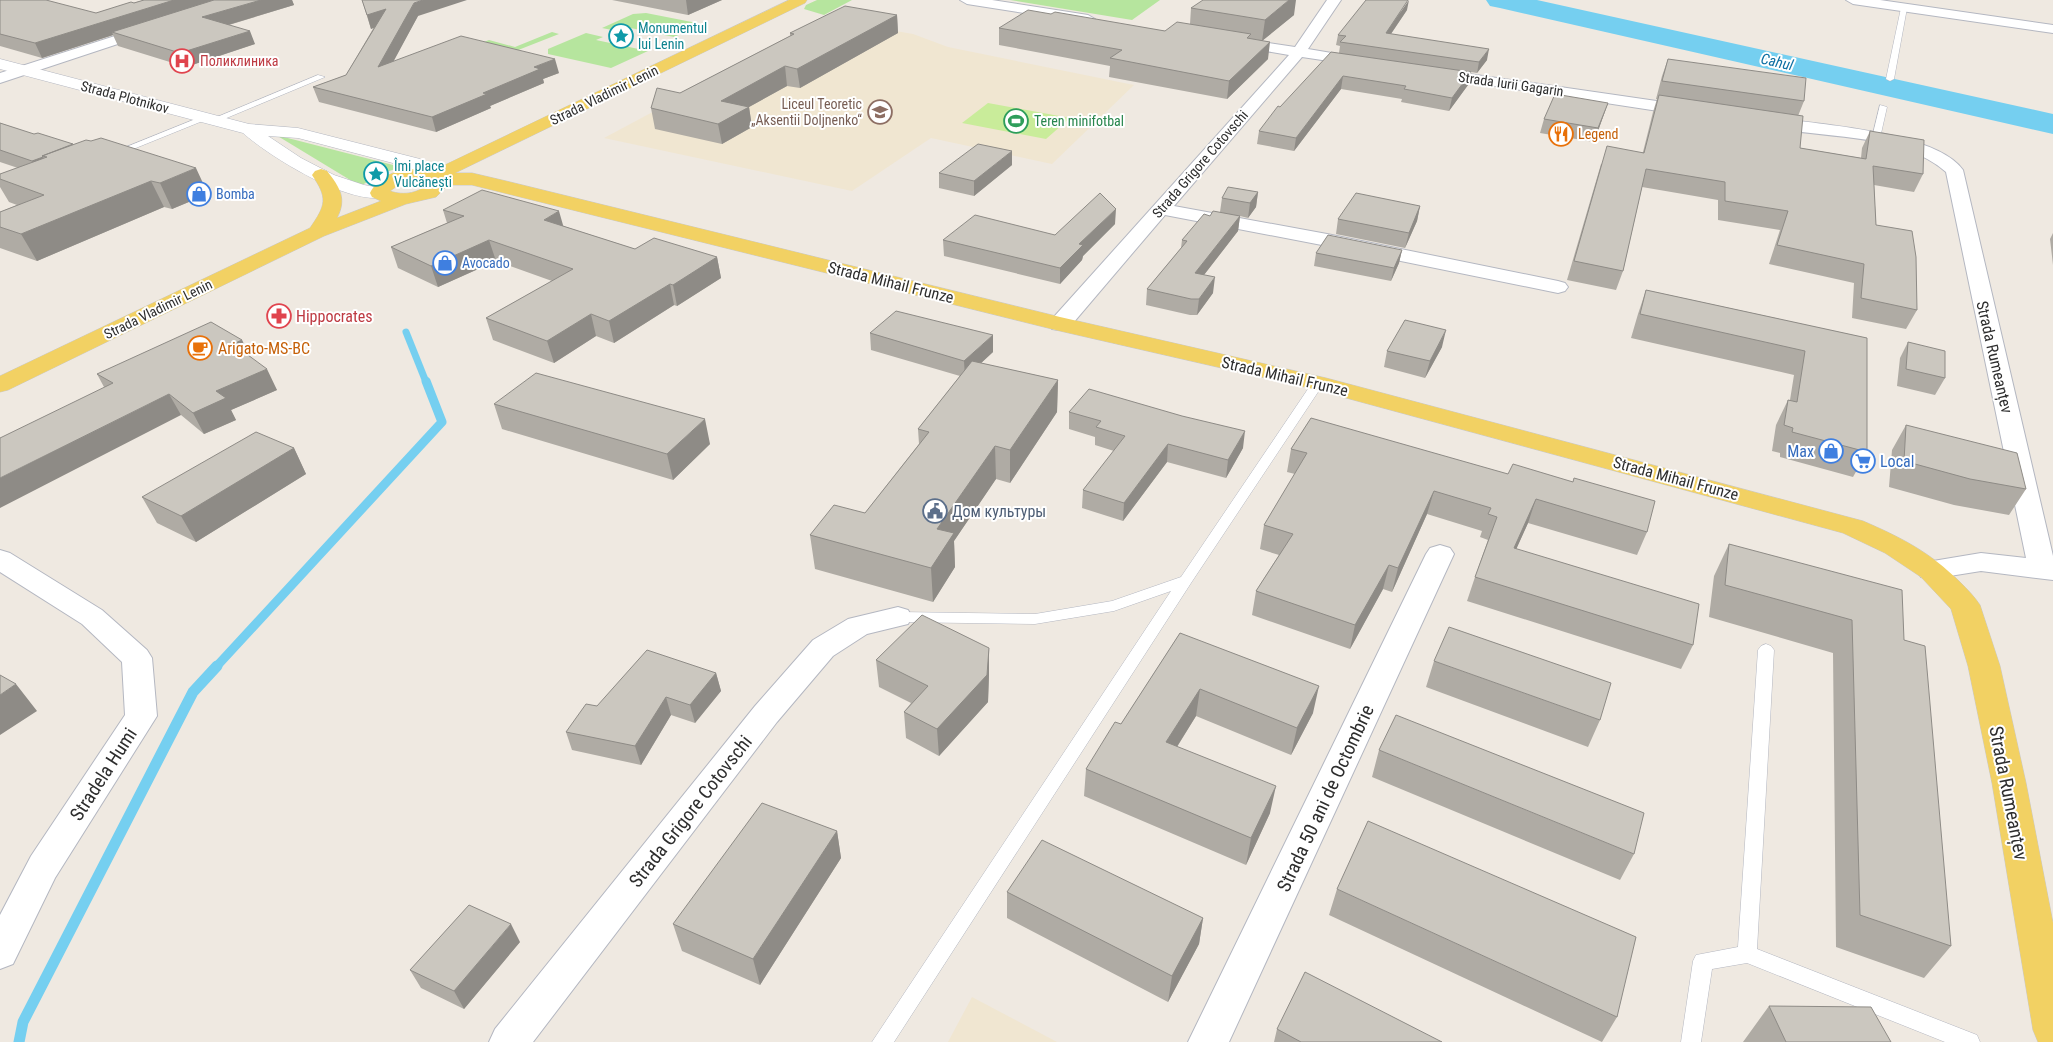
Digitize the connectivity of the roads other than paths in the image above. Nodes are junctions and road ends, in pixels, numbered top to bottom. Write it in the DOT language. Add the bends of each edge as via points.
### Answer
graph roads {
  1 [pos="800,0"];
  2 [pos="967,0"];
  3 [pos="1334,0"];
  4 [pos="1853,0"];
  5 [pos="1895,5"];
  6 [pos="1104,22"];
  7 [pos="164,24"];
  8 [pos="2053,29"];
  9 [pos="1221,40"];
  10 [pos="1298,53"];
  11 [pos="0,64"];
  12 [pos="1377,64"];
  13 [pos="22,70"];
  14 [pos="1416,70"];
  15 [pos="321,77"];
  16 [pos="0,78"];
  17 [pos="1890,79"];
  18 [pos="1883,107"];
  19 [pos="1709,114"];
  20 [pos="210,119"];
  21 [pos="1749,120"];
  22 [pos="249,129"];
  23 [pos="1876,138"];
  24 [pos="1934,154"];
  25 [pos="102,159"];
  26 [pos="321,175"];
  27 [pos="436,182"];
  28 [pos="379,193"];
  29 [pos="405,198"];
  30 [pos="1161,209"];
  31 [pos="316,232"];
  32 [pos="1558,287"];
  33 [pos="1060,324"];
  34 [pos="1318,383"];
  35 [pos="0,385"];
  36 [pos="1440,554"];
  37 [pos="0,559"];
  38 [pos="1931,570"];
  39 [pos="2048,570"];
  40 [pos="1186,580"];
  41 [pos="898,617"];
  42 [pos="1766,650"];
  43 [pos="0,952"];
  44 [pos="1747,954"];
  45 [pos="2053,1030"];
  46 [pos="509,1042"];
  47 [pos="882,1042"];
  48 [pos="1208,1042"];
  49 [pos="1691,1042"];
  50 [pos="1970,1042"];
  1 -- 27 [label="main road, Strada Vladimir Lenin"];
  2 -- 6 [label="street"];
  3 -- 10 [label="street, Strada Grigore Cotovschi"];
  4 -- 5 [label="street"];
  5 -- 8 [label="street"];
  5 -- 17 [label="lane"];
  7 -- 13 [label="street"];
  9 -- 10 [label="street"];
  10 -- 12 [label="street"];
  10 -- 30 [label="street, Strada Grigore Cotovschi"];
  11 -- 13 [label="main road, Strada Plotnikov"];
  13 -- 16 [label="street"];
  13 -- 20 [label="main road, Strada Plotnikov"];
  14 -- 19 [label="street, Strada Iurii Gagarin"];
  15 -- 20 [label="lane"];
  18 -- 23 [label="lane"];
  20 -- 22 [label="main road, Strada Plotnikov"];
  20 -- 25 [label="lane"];
  21 -- 23 [label="street"];
  22 -- 26 [label="main road, Strada Plotnikov"];
  22 -- 27 [label="main road, Strada Plotnikov" via="298,133 414,163"];
  23 -- 24 [label="street"];
  24 -- 39 [label="street, Strada Rumeanțev" via="1954,170"];
  26 -- 28 [label="main road, Strada Plotnikov" via="356,189"];
  26 -- 31 [label="main road" via="330,186 334,204"];
  27 -- 28 [label="main road, Strada Vladimir Lenin" via="419,174 400,177 385,183"];
  27 -- 29 [label="main road, Strada Vladimir Lenin"];
  27 -- 33 [label="main road, Strada Mihail Frunze" via="506,187"];
  28 -- 29 [label="main road, Strada Vladimir Lenin"];
  28 -- 31 [label="main road, Strada Vladimir Lenin"];
  29 -- 31 [label="main road, Strada Vladimir Lenin"];
  30 -- 32 [label="street"];
  30 -- 33 [label="street, Strada Grigore Cotovschi"];
  31 -- 35 [label="main road, Strada Vladimir Lenin"];
  33 -- 34 [label="main road, Strada Mihail Frunze"];
  34 -- 38 [label="main road, Strada Mihail Frunze" via="1854,527 1895,546"];
  34 -- 40 [label="lane"];
  36 -- 48 [label="street, Strada 50 ani de Octombrie"];
  37 -- 43 [label="street, Stradela Humi" via="92,617 137,658 140,716 43,867"];
  38 -- 39 [label="street" via="1980,562"];
  38 -- 45 [label="main road, Strada Rumeanțev" via="1965,605 1984,666 2009,783"];
  40 -- 41 [label="lane" via="1114,606 1035,619"];
  40 -- 47 [label="lane"];
  41 -- 46 [label="street, Strada Grigore Cotovschi" via="858,626 823,648 766,714"];
  42 -- 44 [label="lane"];
  44 -- 49 [label="lane" via="1703,961"];
  44 -- 50 [label="lane"];
}
